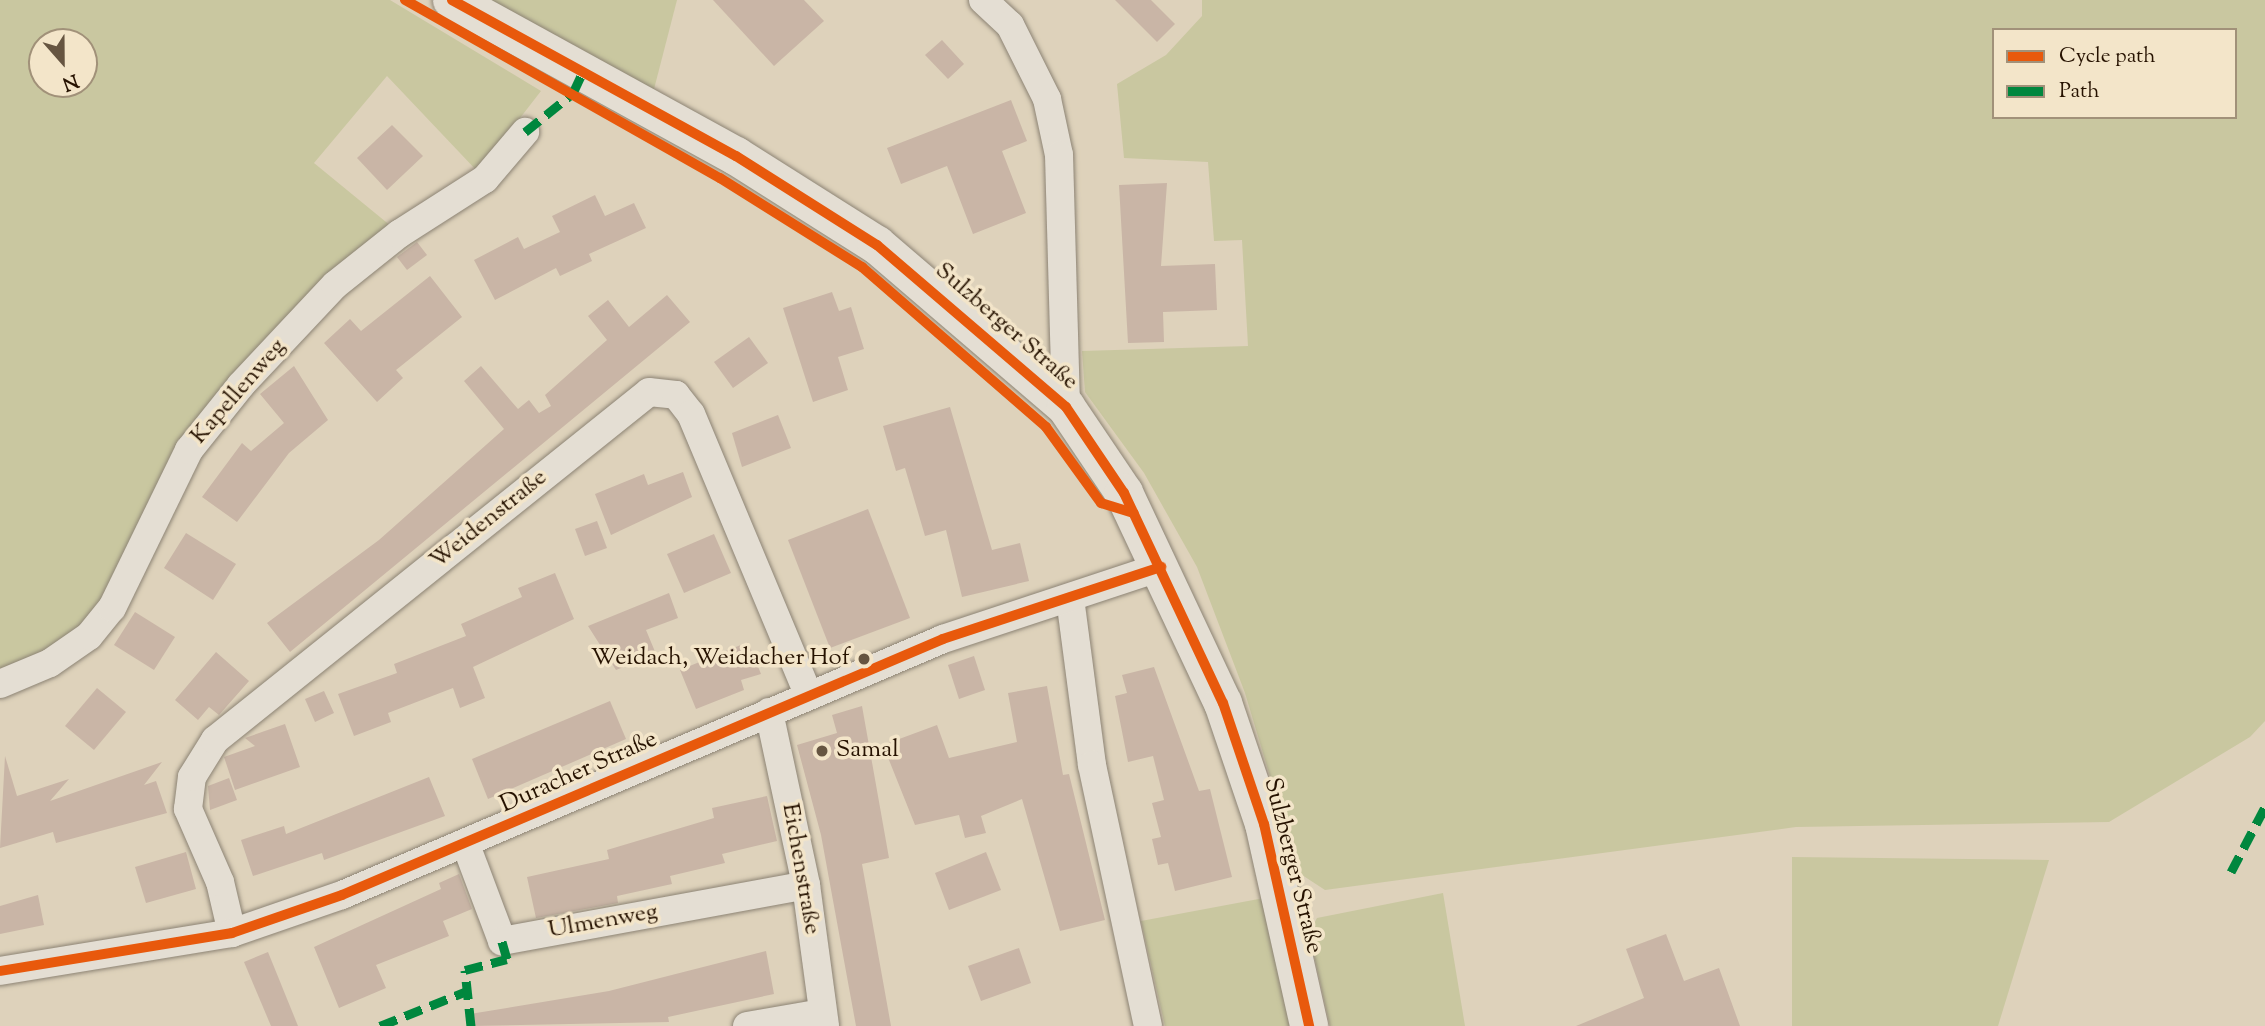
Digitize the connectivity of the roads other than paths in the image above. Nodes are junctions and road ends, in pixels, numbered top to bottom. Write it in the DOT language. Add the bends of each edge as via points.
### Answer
graph roads {
  1 [pos="452,0"];
  2 [pos="983,0"];
  3 [pos="524,132"];
  4 [pos="1066,407"];
  5 [pos="1161,567"];
  6 [pos="1070,598"];
  7 [pos="0,684"];
  8 [pos="808,694"];
  9 [pos="769,712"];
  10 [pos="466,845"];
  11 [pos="806,885"];
  12 [pos="232,933"];
  13 [pos="0,971"];
  14 [pos="824,1019"];
  15 [pos="747,1026"];
  16 [pos="1148,1026"];
  17 [pos="1309,1026"];
  1 -- 4 [label="street, Sulzberger Straße" via="736,156 877,245"];
  2 -- 4 [label="street, Sulzberger Straße" via="1010,24 1047,99 1059,155"];
  3 -- 7 [label="street, Kapellenweg" via="485,179 399,234 335,285 188,450 112,608 89,636 50,663"];
  4 -- 5 [label="street, Sulzberger Straße" via="1124,493"];
  5 -- 6 [label="street, Duracher Straße"];
  5 -- 17 [label="street, Sulzberger Straße" via="1223,703 1264,824"];
  6 -- 8 [label="street, Duracher Straße" via="943,639"];
  6 -- 16 [label="street" via="1092,765"];
  8 -- 9 [label="street, Duracher Straße"];
  8 -- 12 [label="street, Weidenstraße" via="691,414 676,395 649,392 215,740 192,776 188,809 220,882"];
  9 -- 10 [label="street, Duracher Straße"];
  9 -- 11 [label="street, Eichenstraße"];
  10 -- 11 [label="street, Ulmenweg" via="502,941"];
  10 -- 12 [label="street, Duracher Straße"];
  11 -- 14 [label="street, Eichenstraße"];
  12 -- 13 [label="street, Duracher Straße"];
  14 -- 15 [label="street"];
}
